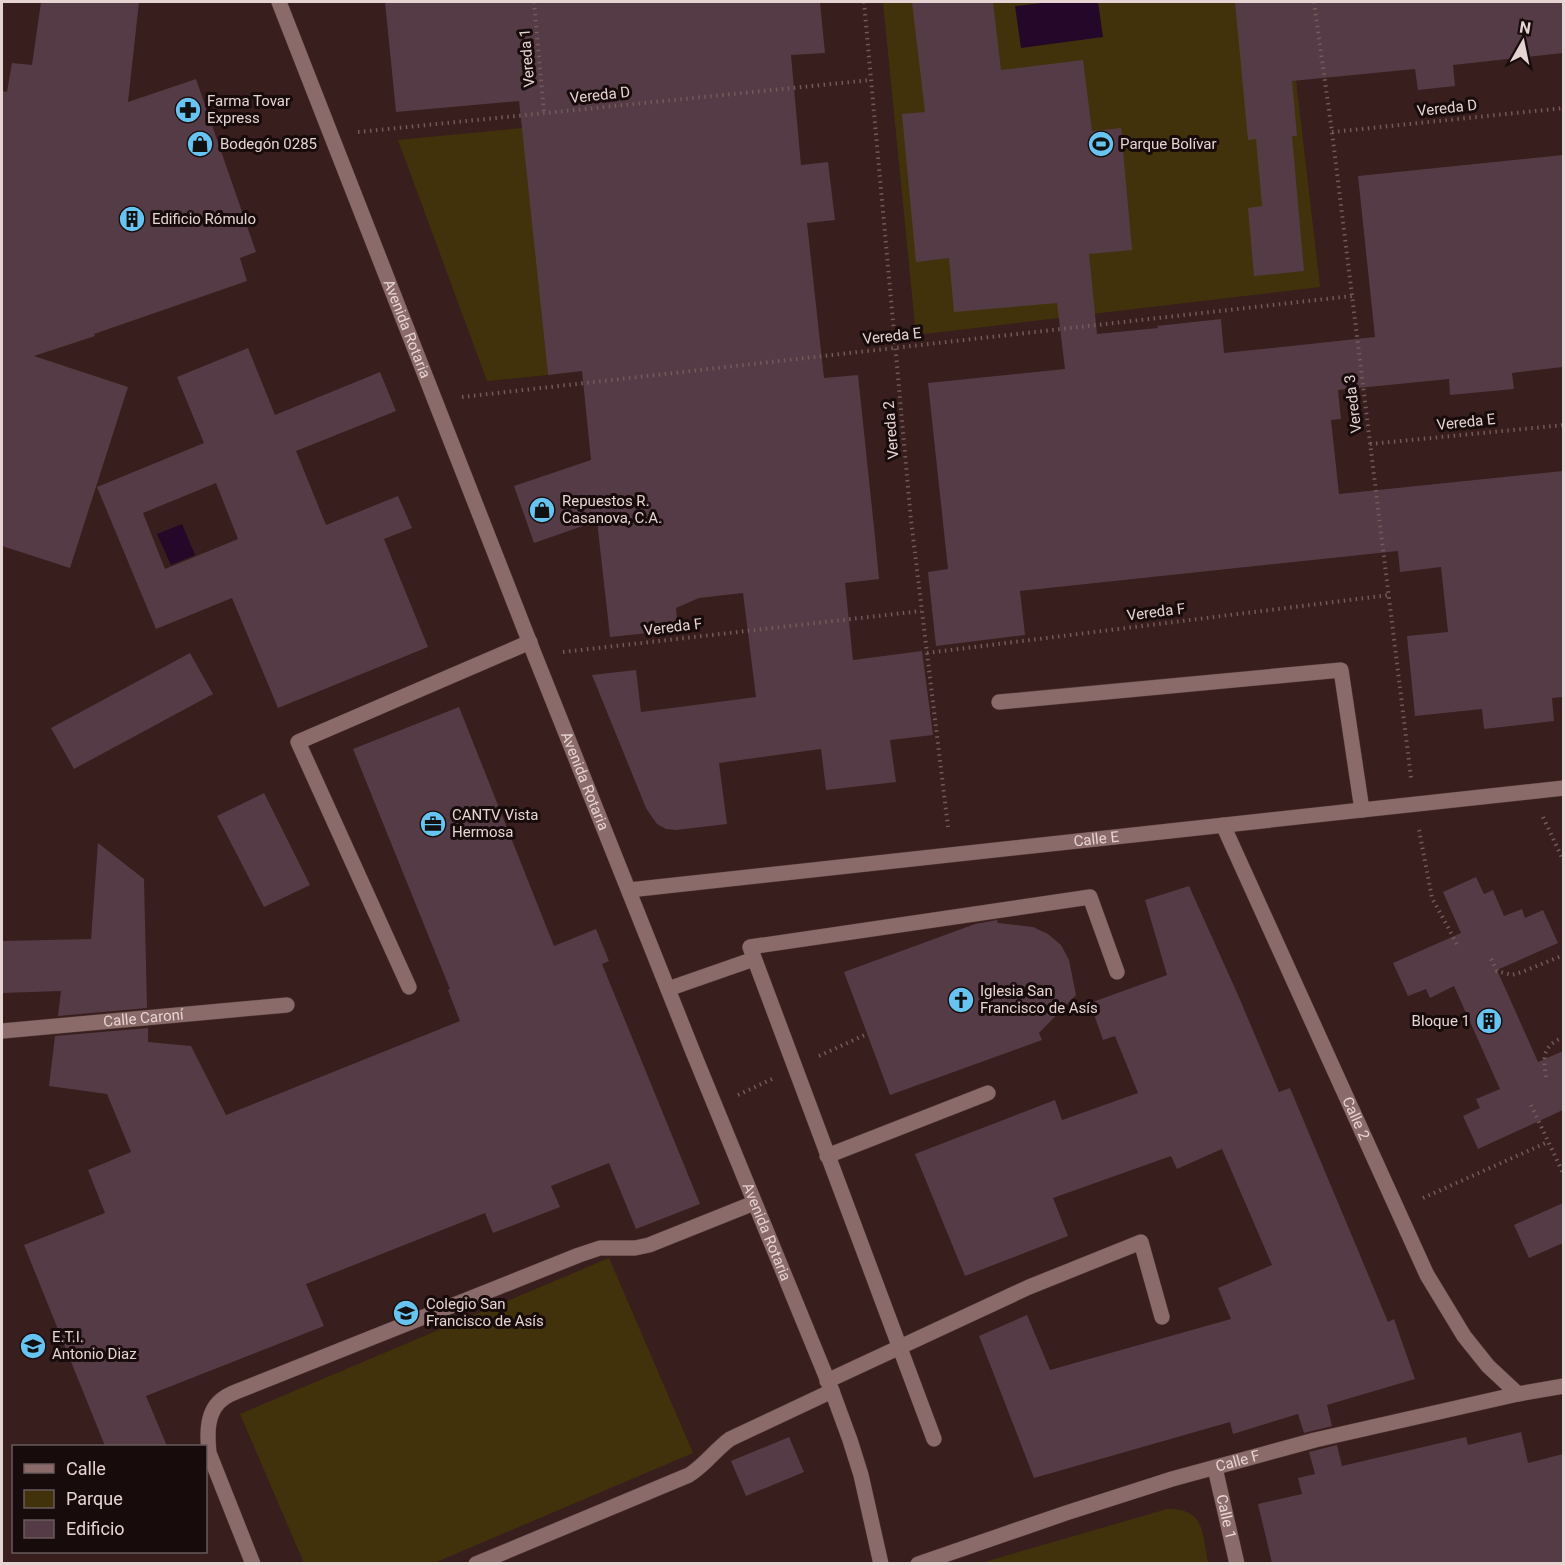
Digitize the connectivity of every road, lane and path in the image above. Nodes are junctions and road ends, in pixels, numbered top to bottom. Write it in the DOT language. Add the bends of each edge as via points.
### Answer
graph roads {
  1 [pos="279,2"];
  2 [pos="534,2"];
  3 [pos="864,2"];
  4 [pos="1314,2"];
  5 [pos="871,80"];
  6 [pos="1563,108"];
  7 [pos="544,113"];
  8 [pos="1332,132"];
  9 [pos="331,134"];
  10 [pos="1352,296"];
  11 [pos="895,348"];
  12 [pos="435,400"];
  13 [pos="1563,424"];
  14 [pos="1370,444"];
  15 [pos="1389,595"];
  16 [pos="921,611"];
  17 [pos="533,649"];
  18 [pos="927,653"];
  19 [pos="999,702"];
  20 [pos="1563,788"];
  21 [pos="1532,792"];
  22 [pos="1414,804"];
  23 [pos="1362,810"];
  24 [pos="1222,825"];
  25 [pos="951,855"];
  26 [pos="1563,862"];
  27 [pos="628,890"];
  28 [pos="1458,946"];
  29 [pos="1563,955"];
  30 [pos="754,959"];
  31 [pos="1491,959"];
  32 [pos="1117,972"];
  33 [pos="409,987"];
  34 [pos="668,988"];
  35 [pos="287,1005"];
  36 [pos="2,1031"];
  37 [pos="1563,1037"];
  38 [pos="1546,1077"];
  39 [pos="988,1093"];
  40 [pos="1531,1105"];
  41 [pos="1548,1142"];
  42 [pos="827,1156"];
  43 [pos="1563,1175"];
  44 [pos="754,1203"];
  45 [pos="1398,1209"];
  46 [pos="1162,1317"];
  47 [pos="900,1348"];
  48 [pos="829,1386"];
  49 [pos="1563,1386"];
  50 [pos="1518,1394"];
  51 [pos="934,1439"];
  52 [pos="1215,1468"];
  53 [pos="253,1563"];
  54 [pos="476,1563"];
  55 [pos="881,1563"];
  56 [pos="918,1563"];
  57 [pos="1237,1563"];
  1 -- 9 [label="street, Avenida Rotaria"];
  2 -- 7 [label="path, Vereda 1"];
  3 -- 5 [label="path, Vereda 2"];
  4 -- 8 [label="path, Vereda 3"];
  5 -- 7 [label="path, Vereda D"];
  5 -- 11 [label="path, Vereda 2"];
  6 -- 8 [label="path, Vereda D"];
  7 -- 9 [label="path, Vereda D"];
  8 -- 10 [label="path, Vereda 3"];
  9 -- 12 [label="street, Avenida Rotaria"];
  10 -- 11 [label="path, Vereda E"];
  10 -- 14 [label="path, Vereda 3"];
  11 -- 12 [label="path, Vereda E"];
  11 -- 16 [label="path, Vereda 2"];
  12 -- 17 [label="street, Avenida Rotaria"];
  13 -- 14 [label="path, Vereda E"];
  14 -- 15 [label="path, Vereda 3"];
  15 -- 18 [label="path, Vereda F"];
  15 -- 22 [label="path, Vereda 3"];
  16 -- 17 [label="path, Vereda F"];
  16 -- 18 [label="path, Vereda 2"];
  17 -- 27 [label="street, Avenida Rotaria"];
  17 -- 33 [label="street" via="298,742"];
  18 -- 25 [label="path, Vereda 2"];
  19 -- 23 [label="street" via="1341,670"];
  20 -- 21 [label="street, Calle E"];
  21 -- 22 [label="street, Calle E"];
  21 -- 26 [label="path"];
  22 -- 23 [label="street, Calle E"];
  22 -- 28 [label="path, Vereda 3" via="1432,898"];
  23 -- 24 [label="street, Calle E"];
  24 -- 25 [label="street, Calle E"];
  24 -- 45 [label="street, Calle 2"];
  25 -- 27 [label="street, Calle E"];
  27 -- 34 [label="street, Avenida Rotaria"];
  29 -- 31 [label="path" via="1512,975 1497,971"];
  30 -- 32 [label="street" via="750,947 1090,897"];
  30 -- 34 [label="street"];
  30 -- 42 [label="street"];
  34 -- 44 [label="street, Avenida Rotaria"];
  35 -- 36 [label="street, Calle Caroní"];
  37 -- 38 [label="path" via="1546,1050"];
  39 -- 42 [label="street"];
  40 -- 41 [label="path"];
  41 -- 43 [label="path"];
  41 -- 45 [label="path"];
  42 -- 47 [label="street"];
  44 -- 48 [label="street, Avenida Rotaria"];
  44 -- 53 [label="street" via="649,1245 600,1248 579,1255 222,1399 209,1421 209,1453"];
  45 -- 50 [label="street, Calle 2" via="1427,1275 1464,1336"];
  46 -- 47 [label="street" via="1141,1242 1029,1287"];
  47 -- 48 [label="street"];
  47 -- 51 [label="street"];
  48 -- 54 [label="street" via="730,1439 689,1475"];
  48 -- 55 [label="street, Avenida Rotaria" via="861,1475"];
  49 -- 50 [label="street, Calle F"];
  50 -- 52 [label="street, Calle F" via="1315,1440"];
  52 -- 56 [label="street, Calle F"];
  52 -- 57 [label="street, Calle 1"];
}
